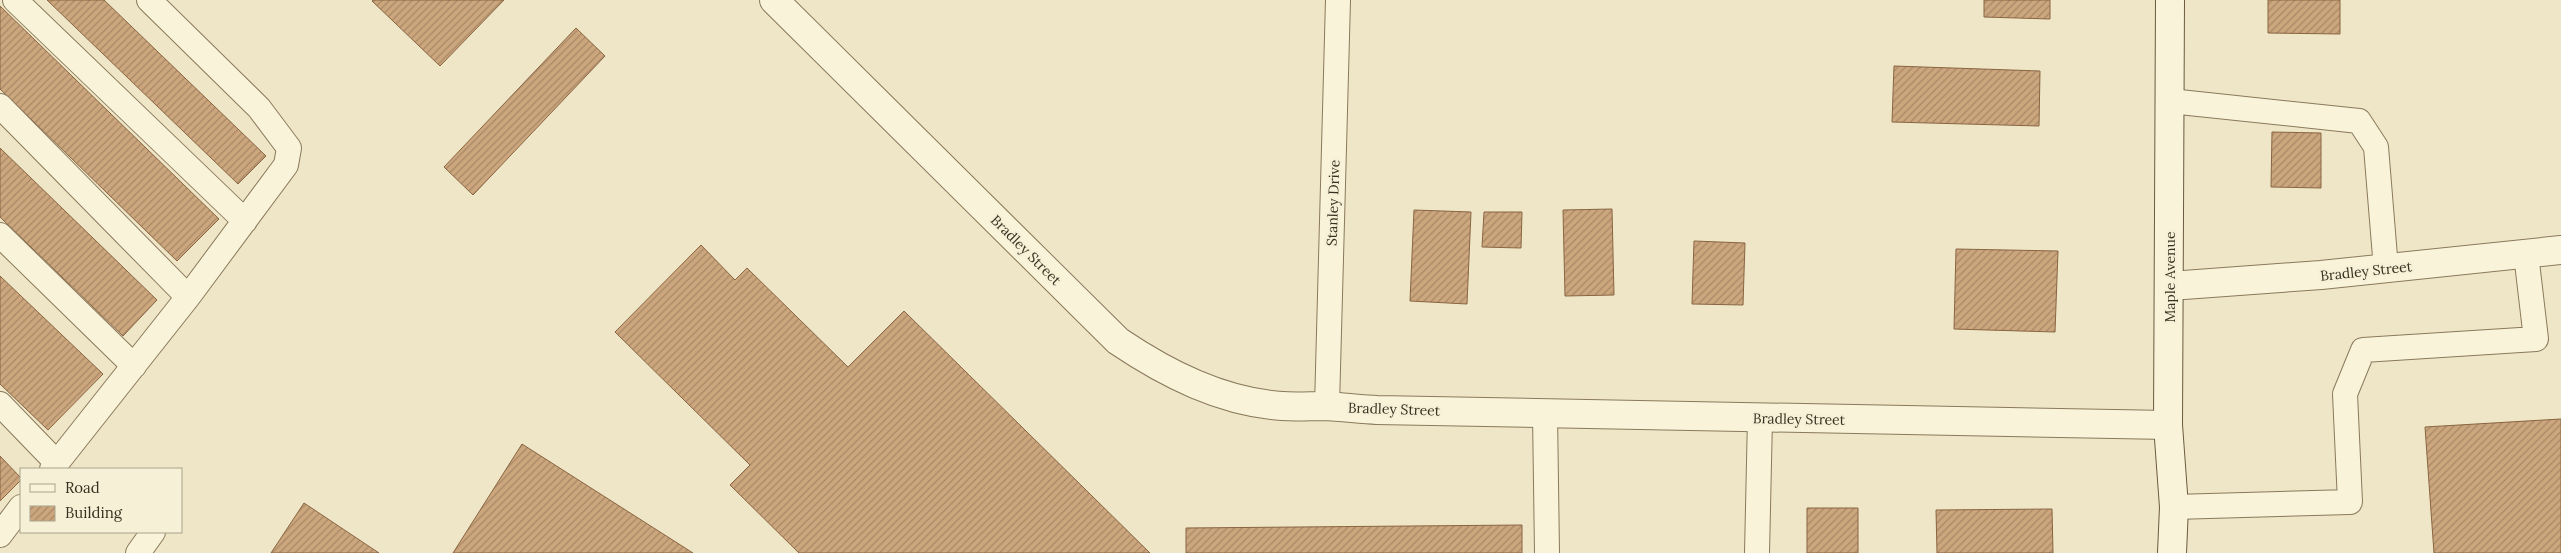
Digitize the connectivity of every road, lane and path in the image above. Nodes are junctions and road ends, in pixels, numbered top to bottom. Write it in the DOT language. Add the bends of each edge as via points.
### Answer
graph roads {
  1 [pos="15,0"];
  2 [pos="149,0"];
  3 [pos="774,0"];
  4 [pos="1338,0"];
  5 [pos="2170,0"];
  6 [pos="2170,101"];
  7 [pos="0,106"];
  8 [pos="245,221"];
  9 [pos="0,235"];
  10 [pos="2561,250"];
  11 [pos="2526,254"];
  12 [pos="2386,269"];
  13 [pos="2170,286"];
  14 [pos="188,297"];
  15 [pos="134,366"];
  16 [pos="0,404"];
  17 [pos="1327,406"];
  18 [pos="1545,412"];
  19 [pos="1760,418"];
  20 [pos="2168,425"];
  21 [pos="54,466"];
  22 [pos="2174,507"];
  23 [pos="20,508"];
  24 [pos="152,533"];
  25 [pos="0,535"];
  26 [pos="138,553"];
  27 [pos="1547,553"];
  28 [pos="1757,553"];
  29 [pos="2172,553"];
  1 -- 8 [label="lane"];
  2 -- 8 [label="lane" via="258,108 289,148 286,165"];
  3 -- 17 [label="street, Bradley Street" via="1118,341 1149,362 1226,395 1282,406"];
  4 -- 17 [label="lane, Stanley Drive"];
  5 -- 6 [label="street, Maple Avenue"];
  6 -- 12 [label="lane" via="2359,121 2376,147"];
  6 -- 13 [label="street, Maple Avenue"];
  7 -- 14 [label="lane"];
  8 -- 14 [label="lane"];
  9 -- 15 [label="lane"];
  10 -- 11 [label="street, Bradley Street"];
  11 -- 12 [label="street, Bradley Street"];
  11 -- 22 [label="lane" via="2536,339 2363,350 2345,394 2350,502"];
  12 -- 13 [label="street, Bradley Street"];
  13 -- 20 [label="street, Maple Avenue"];
  14 -- 15 [label="lane"];
  15 -- 21 [label="lane"];
  16 -- 21 [label="lane"];
  17 -- 18 [label="street, Bradley Street" via="1377,410"];
  18 -- 19 [label="street, Bradley Street"];
  18 -- 27 [label="lane"];
  19 -- 20 [label="street, Bradley Street"];
  19 -- 28 [label="lane"];
  20 -- 22 [label="street, Maple Avenue"];
  22 -- 29 [label="street, Maple Avenue"];
  23 -- 25 [label="lane"];
  24 -- 26 [label="lane"];
}
